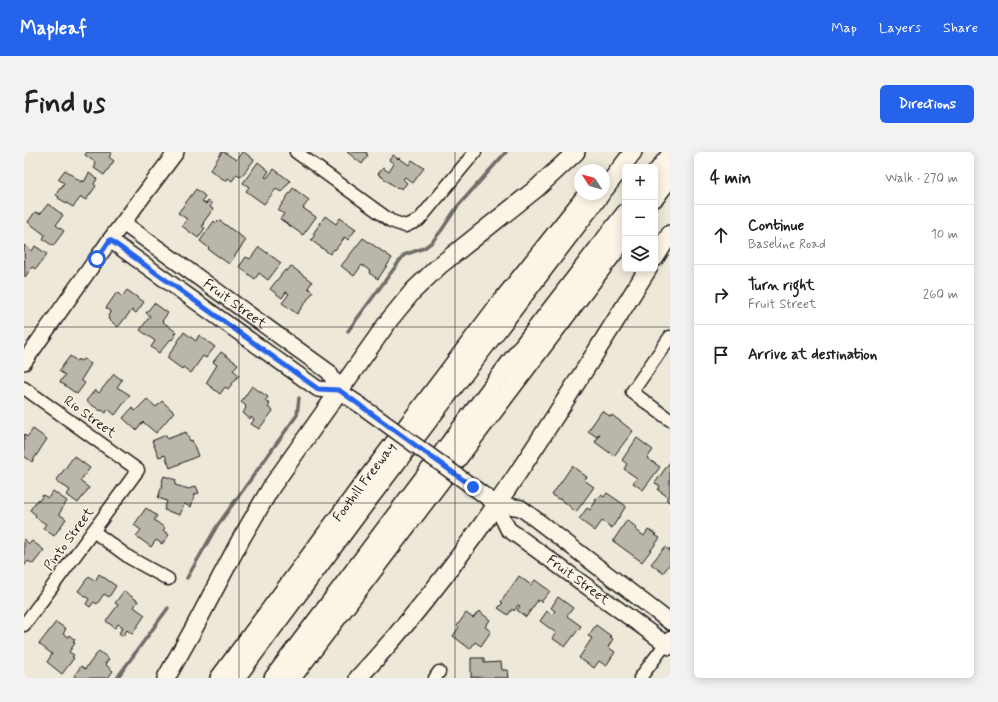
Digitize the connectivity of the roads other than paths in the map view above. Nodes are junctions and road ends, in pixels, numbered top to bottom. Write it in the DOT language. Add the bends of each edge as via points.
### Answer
graph roads {
  1 [pos="176,152"];
  2 [pos="475,152"];
  3 [pos="576,152"];
  4 [pos="620,152"];
  5 [pos="633,152"];
  6 [pos="302,154"];
  7 [pos="670,155"];
  8 [pos="610,164"];
  9 [pos="658,170"];
  10 [pos="670,178"];
  11 [pos="610,182"];
  12 [pos="658,194"];
  13 [pos="581,200"];
  14 [pos="596,200"];
  15 [pos="622,217"];
  16 [pos="123,223"];
  17 [pos="670,234"];
  18 [pos="110,240"];
  19 [pos="622,242"];
  20 [pos="658,253"];
  21 [pos="646,272"];
  22 [pos="670,337"];
  23 [pos="24,362"];
  24 [pos="24,388"];
  25 [pos="339,390"];
  26 [pos="670,420"];
  27 [pos="138,470"];
  28 [pos="496,504"];
  29 [pos="93,531"];
  30 [pos="168,579"];
  31 [pos="670,622"];
  32 [pos="24,625"];
  33 [pos="669,643"];
  34 [pos="166,678"];
  35 [pos="219,678"];
  36 [pos="236,678"];
  37 [pos="273,678"];
  38 [pos="292,678"];
  39 [pos="358,678"];
  40 [pos="640,678"];
  1 -- 16 [label="main road"];
  2 -- 6 [label="street" via="419,220 405,226 392,221"];
  3 -- 25 [label="highway" via="537,188 439,266 413,291 390,318"];
  4 -- 8 [label="highway"];
  5 -- 11 [label="highway"];
  7 -- 9 [label="highway"];
  10 -- 12 [label="highway"];
  13 -- 35 [label="highway, Foothill Freeway" via="359,489"];
  14 -- 36 [label="highway"];
  15 -- 37 [label="highway" via="511,360"];
  16 -- 18 [label="main road"];
  16 -- 25 [label="main road, Fruit Street" via="329,372"];
  17 -- 20 [label="highway"];
  18 -- 23 [label="main road"];
  18 -- 25 [label="main road, Fruit Street" via="318,389"];
  19 -- 38 [label="highway"];
  21 -- 28 [label="highway"];
  22 -- 26 [label="street" via="632,392"];
  24 -- 27 [label="street, Rio Street"];
  25 -- 28 [label="main road, Fruit Street, bridge"];
  25 -- 34 [label="highway" via="268,493"];
  27 -- 29 [label="street, Pinto Street"];
  28 -- 31 [label="main road, Fruit Street" via="521,508"];
  28 -- 33 [label="main road, Fruit Street" via="508,529"];
  28 -- 39 [label="highway" via="424,603"];
  29 -- 30 [label="street" via="130,558"];
  29 -- 32 [label="street, Pinto Street"];
  33 -- 40 [label="street"];
}
